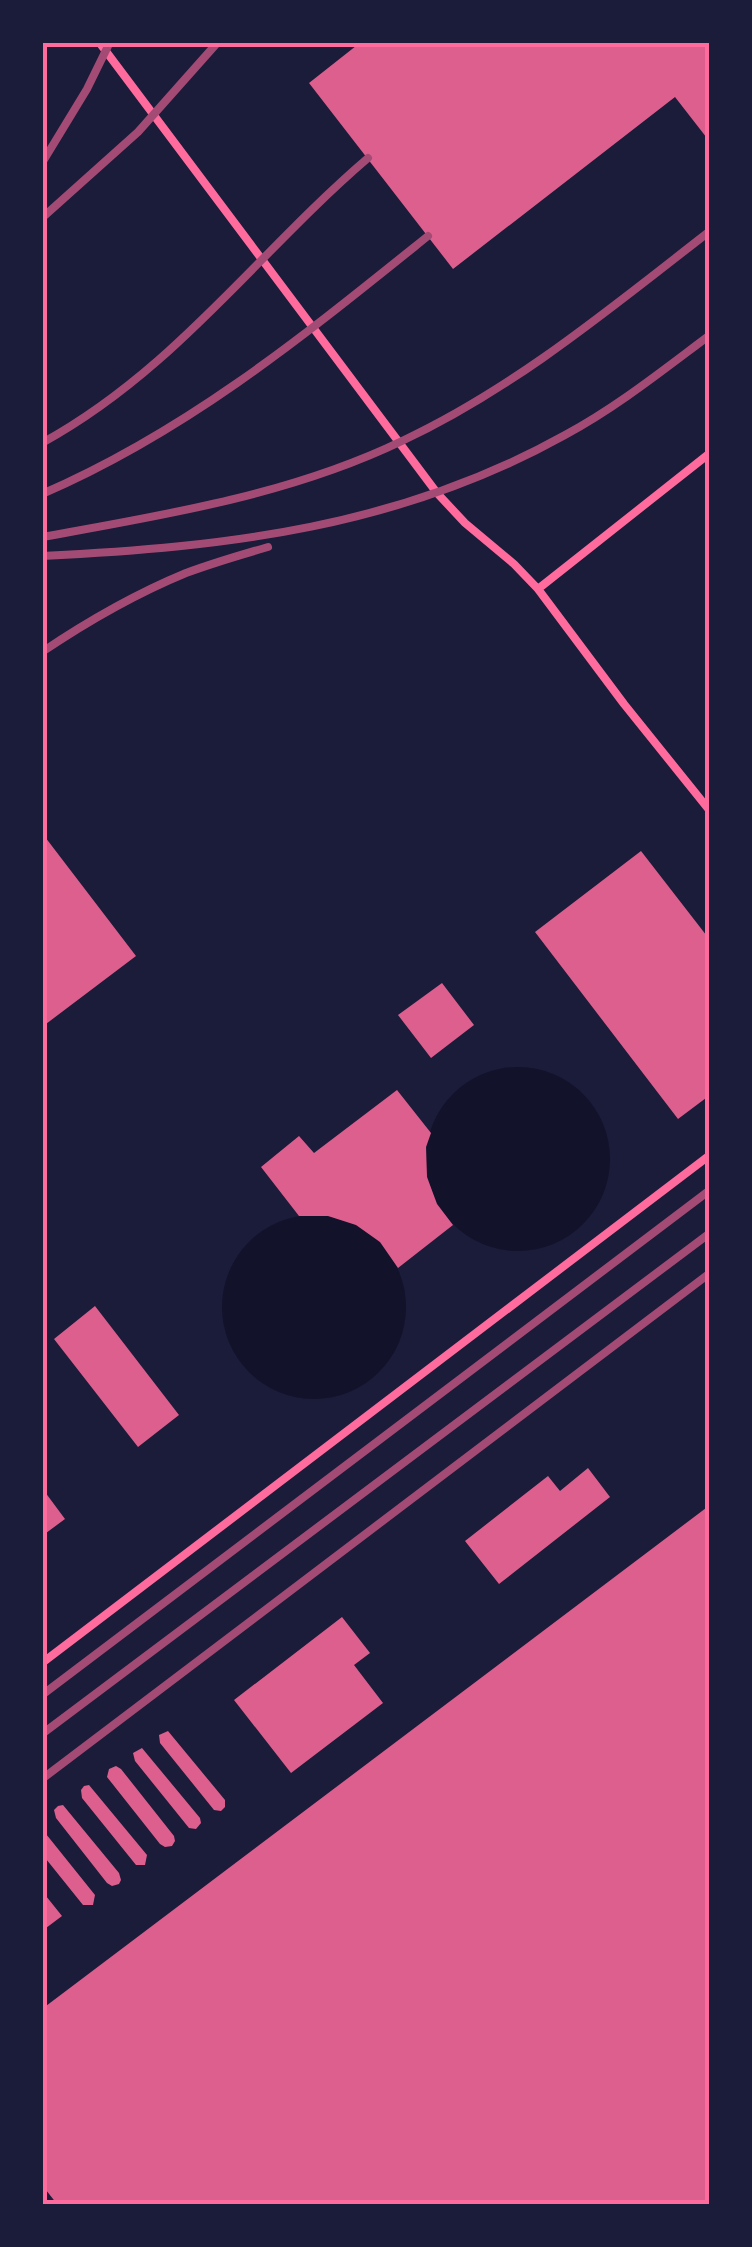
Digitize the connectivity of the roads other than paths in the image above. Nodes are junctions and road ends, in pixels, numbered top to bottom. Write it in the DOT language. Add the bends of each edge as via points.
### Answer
graph roads {
  1 [pos="100,42"];
  2 [pos="710,453"];
  3 [pos="538,589"];
  4 [pos="710,811"];
  5 [pos="710,1155"];
  6 [pos="42,1663"];
  1 -- 3 [label="lane" via="438,493"];
  2 -- 3 [label="lane"];
  3 -- 4 [label="lane"];
  5 -- 6 [label="lane"];
}
